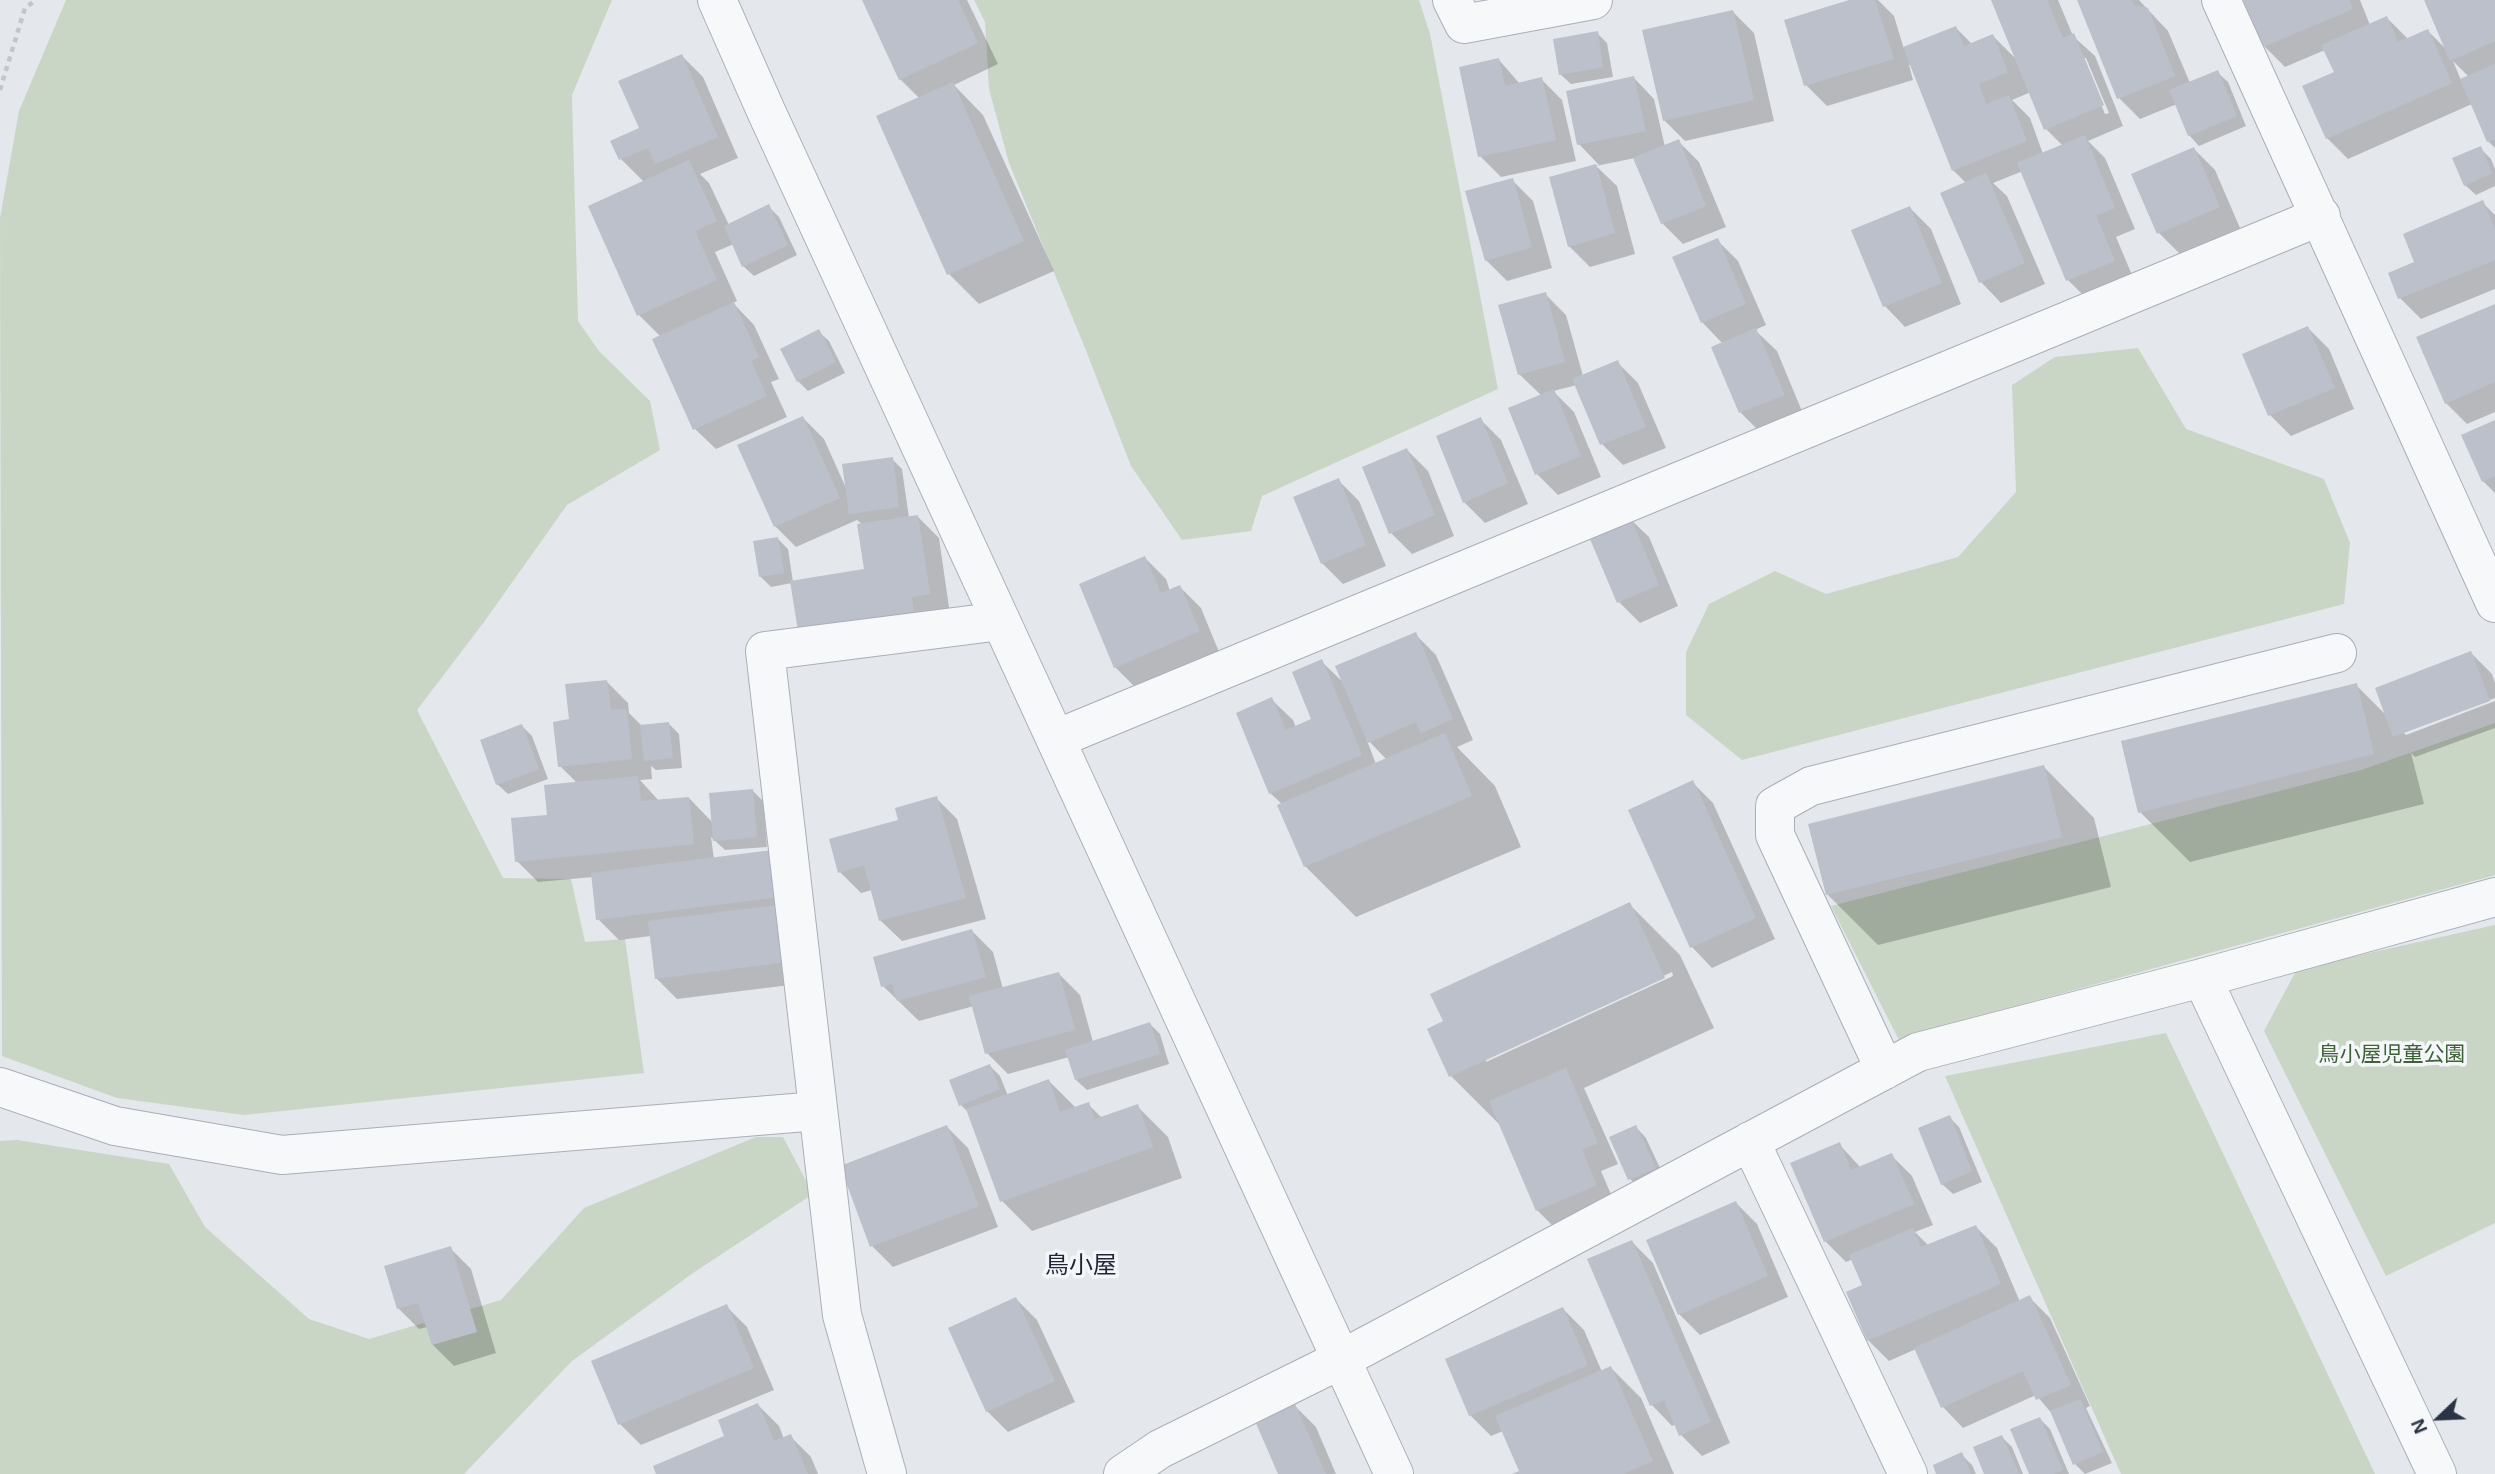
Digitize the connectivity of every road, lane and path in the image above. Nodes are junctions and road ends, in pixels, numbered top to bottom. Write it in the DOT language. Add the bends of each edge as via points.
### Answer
graph roads {
  1 [pos="36,0"];
  2 [pos="717,0"];
  3 [pos="1452,0"];
  4 [pos="1593,0"];
  5 [pos="2221,0"];
  6 [pos="0,90"];
  7 [pos="2321,216"];
  8 [pos="2495,603"];
  9 [pos="1001,621"];
  10 [pos="2337,653"];
  11 [pos="1056,739"];
  12 [pos="2495,897"];
  13 [pos="2202,978"];
  14 [pos="1885,1069"];
  15 [pos="0,1087"];
  16 [pos="818,1111"];
  17 [pos="1750,1142"];
  18 [pos="1340,1360"];
  19 [pos="887,1474"];
  20 [pos="1123,1474"];
  21 [pos="1394,1474"];
  22 [pos="1908,1474"];
  23 [pos="2437,1474"];
  1 -- 6 [label="path" via="26,8"];
  2 -- 9 [label="street"];
  3 -- 4 [label="street" via="1464,24"];
  5 -- 7 [label="street"];
  7 -- 8 [label="street"];
  7 -- 11 [label="street"];
  9 -- 11 [label="street"];
  9 -- 16 [label="street" via="765,651"];
  10 -- 14 [label="street" via="1811,786 1775,806 1775,835"];
  11 -- 18 [label="street"];
  12 -- 13 [label="street"];
  13 -- 14 [label="street" via="1918,1052"];
  13 -- 23 [label="street"];
  14 -- 17 [label="street"];
  15 -- 16 [label="street" via="116,1126 282,1154"];
  16 -- 19 [label="street" via="842,1315"];
  17 -- 18 [label="street"];
  17 -- 22 [label="street"];
  18 -- 20 [label="street" via="1160,1449"];
  18 -- 21 [label="street"];
}
